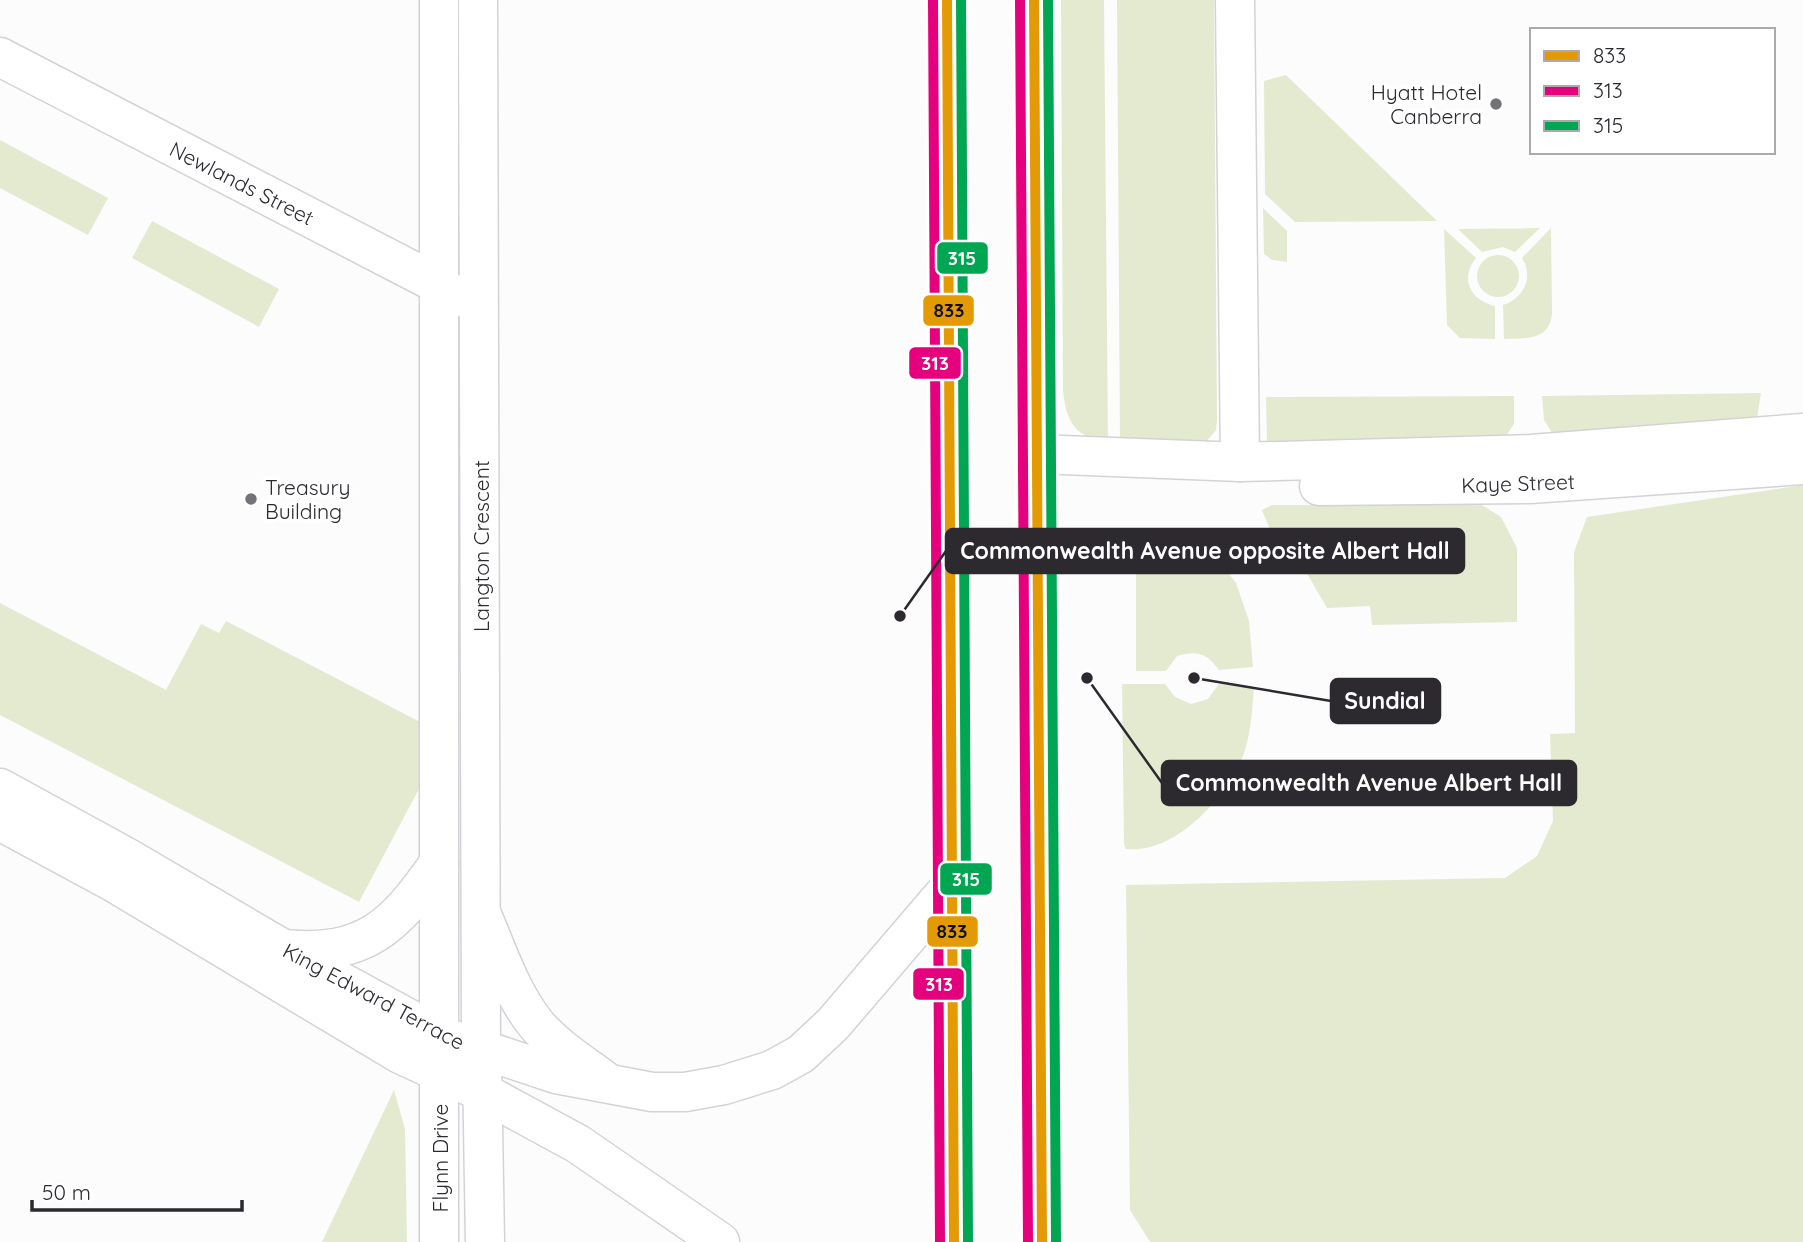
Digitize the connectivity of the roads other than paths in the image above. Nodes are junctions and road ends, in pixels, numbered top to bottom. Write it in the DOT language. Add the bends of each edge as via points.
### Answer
graph roads {
  1 [pos="439,0"];
  2 [pos="478,0"];
  3 [pos="947,0"];
  4 [pos="1034,0"];
  5 [pos="1235,0"];
  6 [pos="0,57"];
  7 [pos="438,284"];
  8 [pos="480,313"];
  9 [pos="1803,433"];
  10 [pos="1037,454"];
  11 [pos="1240,462"];
  12 [pos="1803,465"];
  13 [pos="439,498"];
  14 [pos="481,501"];
  15 [pos="0,788"];
  16 [pos="0,821"];
  17 [pos="439,863"];
  18 [pos="952,885"];
  19 [pos="482,915"];
  20 [pos="284,948"];
  21 [pos="439,1035"];
  22 [pos="481,1051"];
  23 [pos="440,1074"];
  24 [pos="614,1087"];
  25 [pos="484,1093"];
  26 [pos="439,1242"];
  27 [pos="485,1242"];
  28 [pos="720,1242"];
  29 [pos="954,1242"];
  30 [pos="1042,1242"];
  1 -- 7 [label="main road, Langton Crescent"];
  2 -- 8 [label="main road, Langton Crescent"];
  3 -- 18 [label="main road"];
  4 -- 10 [label="main road"];
  5 -- 11 [label="main road"];
  6 -- 7 [label="main road, Newlands Street"];
  7 -- 8 [label="main road, Newlands Street"];
  7 -- 13 [label="main road, Langton Crescent"];
  8 -- 14 [label="main road, Langton Crescent"];
  9 -- 11 [label="main road, Kaye Street" via="1531,454"];
  10 -- 11 [label="main road, Kaye Street"];
  10 -- 30 [label="main road"];
  11 -- 12 [label="main road, Kaye Street" via="1278,486 1531,484"];
  13 -- 14 [label="main road"];
  13 -- 17 [label="main road, Langton Crescent"];
  14 -- 19 [label="main road, Langton Crescent"];
  15 -- 20 [label="main road, King Edward Terrace"];
  16 -- 23 [label="main road, King Edward Terrace"];
  17 -- 20 [label="main road" via="411,903 369,939 333,949"];
  17 -- 21 [label="main road, Langton Crescent"];
  18 -- 24 [label="main road, King Edward Terrace" via="833,1024 793,1059 711,1088 661,1092"];
  18 -- 29 [label="main road"];
  19 -- 22 [label="main road, Langton Crescent"];
  19 -- 24 [label="main road" via="514,987 538,1026"];
  20 -- 21 [label="main road, King Edward Terrace"];
  21 -- 22 [label="main road, King Edward Terrace"];
  21 -- 23 [label="main road, Langton Crescent"];
  22 -- 24 [label="main road, King Edward Terrace"];
  22 -- 25 [label="main road, Langton Crescent"];
  23 -- 25 [label="main road, King Edward Terrace"];
  23 -- 26 [label="main road, Flynn Drive"];
  25 -- 27 [label="main road, Flynn Drive"];
  25 -- 28 [label="main road, King Edward Terrace" via="578,1144"];
}
